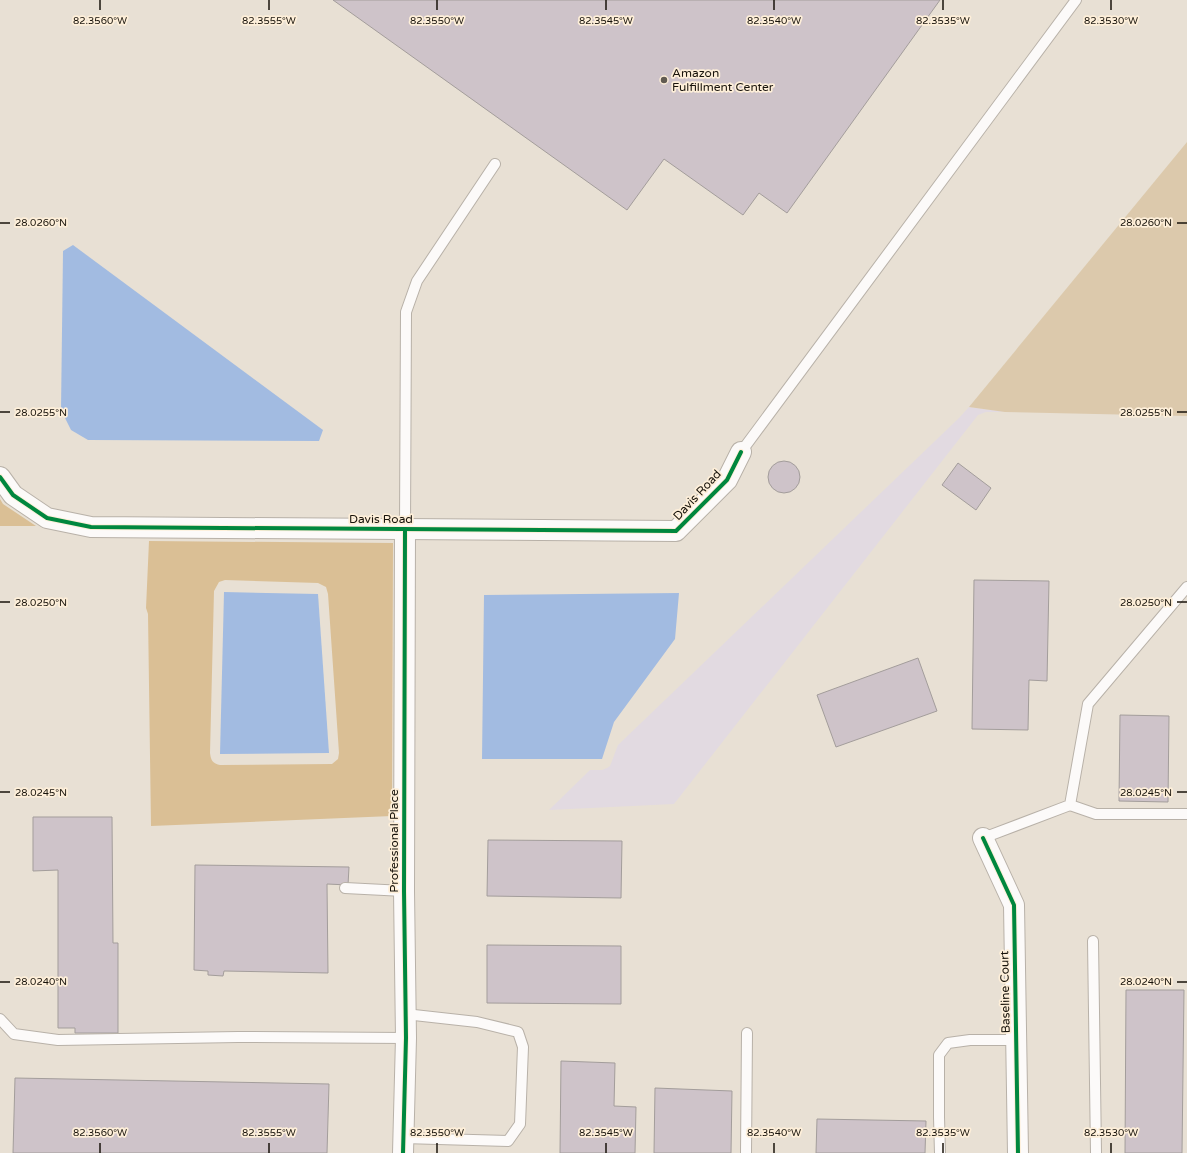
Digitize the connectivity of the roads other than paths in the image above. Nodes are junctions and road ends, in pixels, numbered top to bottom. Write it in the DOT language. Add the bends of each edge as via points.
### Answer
graph roads {
  1 [pos="1076,0"];
  2 [pos="495,164"];
  3 [pos="742,452"];
  4 [pos="0,477"];
  5 [pos="405,529"];
  6 [pos="1187,587"];
  7 [pos="1070,805"];
  8 [pos="1187,814"];
  9 [pos="983,838"];
  10 [pos="345,888"];
  11 [pos="404,891"];
  12 [pos="1093,941"];
  13 [pos="405,1014"];
  14 [pos="0,1019"];
  15 [pos="747,1033"];
  16 [pos="406,1038"];
  17 [pos="1016,1040"];
  18 [pos="403,1146"];
  19 [pos="746,1153"];
  20 [pos="940,1153"];
  21 [pos="1018,1153"];
  22 [pos="1096,1153"];
  1 -- 3 [label="lane"];
  2 -- 5 [label="lane" via="417,281 406,312"];
  3 -- 5 [label="street, Davis Road" via="727,480 676,531"];
  4 -- 5 [label="street, Davis Road" via="13,495 47,518 91,527"];
  5 -- 11 [label="street, Professional Place"];
  6 -- 7 [label="lane" via="1088,704"];
  7 -- 8 [label="lane" via="1096,814"];
  7 -- 9 [label="lane"];
  9 -- 17 [label="street, Baseline Court" via="1014,905"];
  10 -- 11 [label="lane"];
  11 -- 13 [label="street, Professional Place"];
  12 -- 22 [label="lane"];
  13 -- 16 [label="street, Professional Place"];
  13 -- 18 [label="lane" via="477,1022 518,1032 523,1047 520,1124 508,1141"];
  14 -- 16 [label="lane" via="14,1034 58,1040"];
  15 -- 19 [label="lane"];
  16 -- 18 [label="street, Professional Place"];
  17 -- 20 [label="lane" via="970,1040 948,1043 939,1055"];
  17 -- 21 [label="street, Baseline Court"];
}
